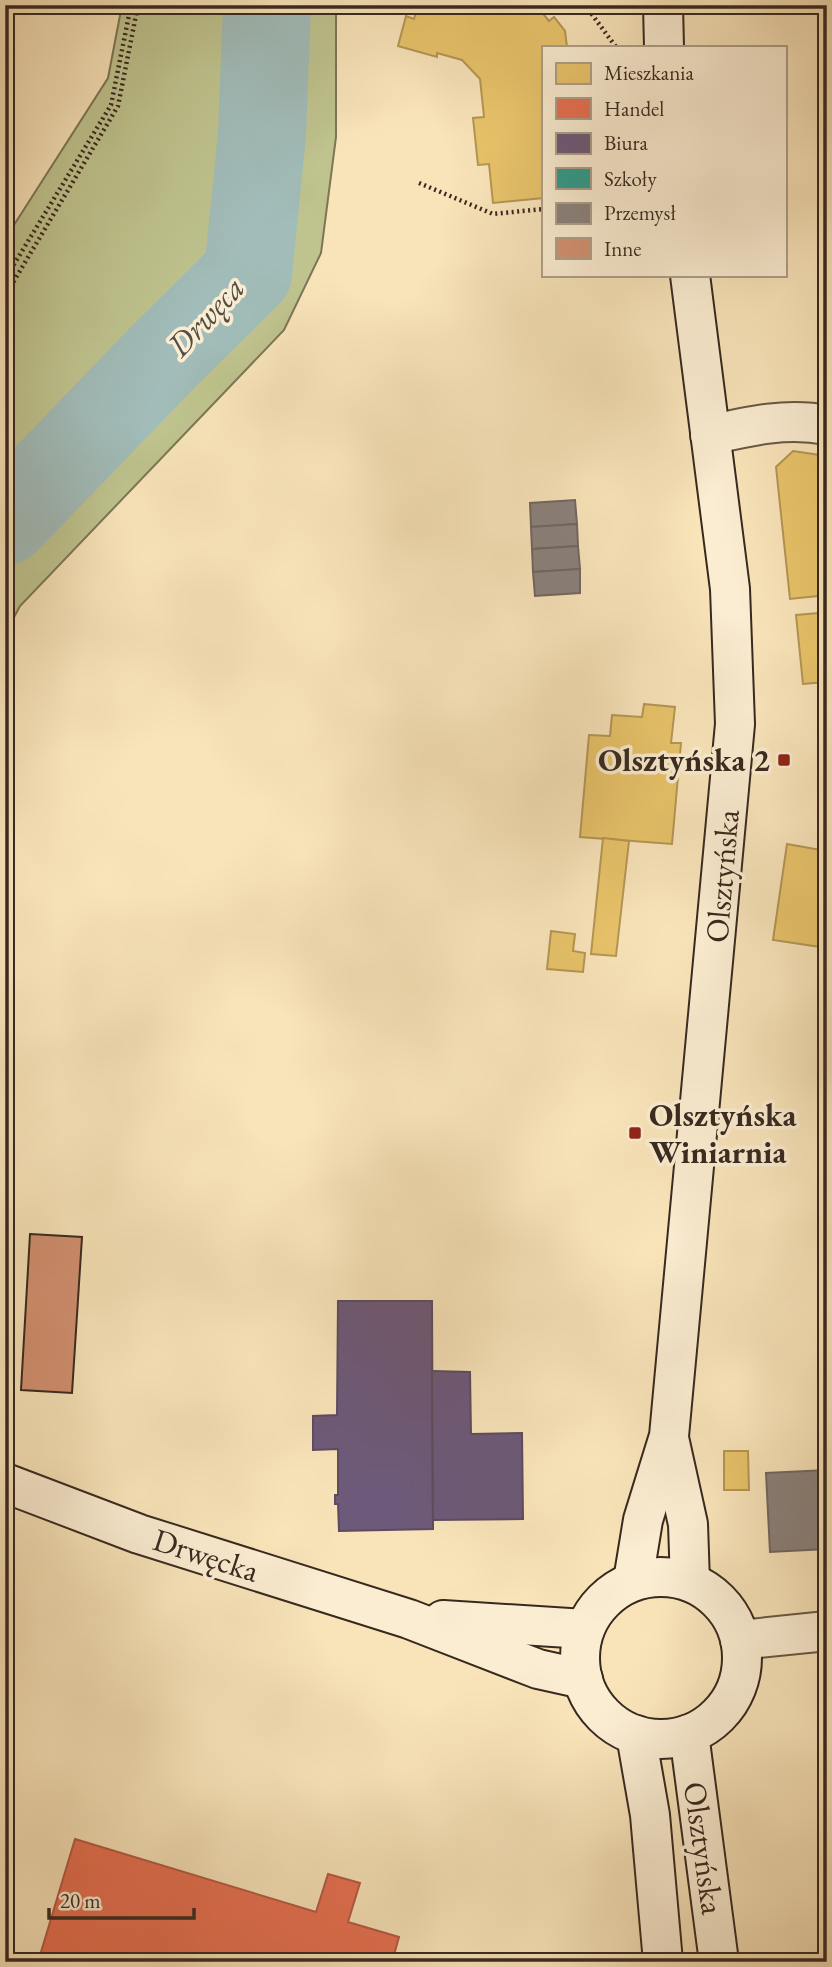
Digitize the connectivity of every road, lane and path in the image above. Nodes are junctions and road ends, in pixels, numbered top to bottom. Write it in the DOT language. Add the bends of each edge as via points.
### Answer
graph roads {
  1 [pos="131,5"];
  2 [pos="138,5"];
  3 [pos="585,5"];
  4 [pos="663,5"];
  5 [pos="615,46"];
  6 [pos="664,46"];
  7 [pos="419,183"];
  8 [pos="542,209"];
  9 [pos="690,276"];
  10 [pos="5,279"];
  11 [pos="5,296"];
  12 [pos="827,425"];
  13 [pos="710,435"];
  14 [pos="669,1436"];
  15 [pos="5,1483"];
  16 [pos="633,1581"];
  17 [pos="690,1582"];
  18 [pos="409,1619"];
  19 [pos="585,1629"];
  20 [pos="827,1630"];
  21 [pos="740,1640"];
  22 [pos="583,1679"];
  23 [pos="636,1734"];
  24 [pos="689,1734"];
  25 [pos="663,1962"];
  26 [pos="719,1962"];
  1 -- 10 [label="path" via="111,105"];
  2 -- 11 [label="path" via="118,106"];
  3 -- 5 [label="path"];
  4 -- 6 [label="street"];
  7 -- 8 [label="path" via="493,214"];
  9 -- 13 [label="street, Olsztyńska"];
  12 -- 13 [label="street" via="802,420"];
  13 -- 14 [label="street, Olsztyńska" via="730,589 735,724"];
  14 -- 16 [label="street, Olsztyńska" via="643,1520"];
  14 -- 17 [label="street, Olsztyńska" via="688,1524"];
  15 -- 18 [label="street, Drwęcka" via="139,1534"];
  16 -- 17 [label="street" via="655,1576"];
  16 -- 19 [label="street" via="612,1592"];
  17 -- 21 [label="street" via="719,1600"];
  18 -- 19 [label="street, Drwęcka"];
  18 -- 22 [label="street, Drwęcka" via="538,1669"];
  19 -- 22 [label="street" via="579,1651"];
  20 -- 21 [label="street"];
  21 -- 24 [label="street" via="740,1675 726,1707"];
  22 -- 23 [label="street" via="603,1715"];
  23 -- 24 [label="street" via="666,1739"];
  23 -- 25 [label="street, Olsztyńska" via="650,1815"];
  24 -- 26 [label="street, Olsztyńska"];
}
